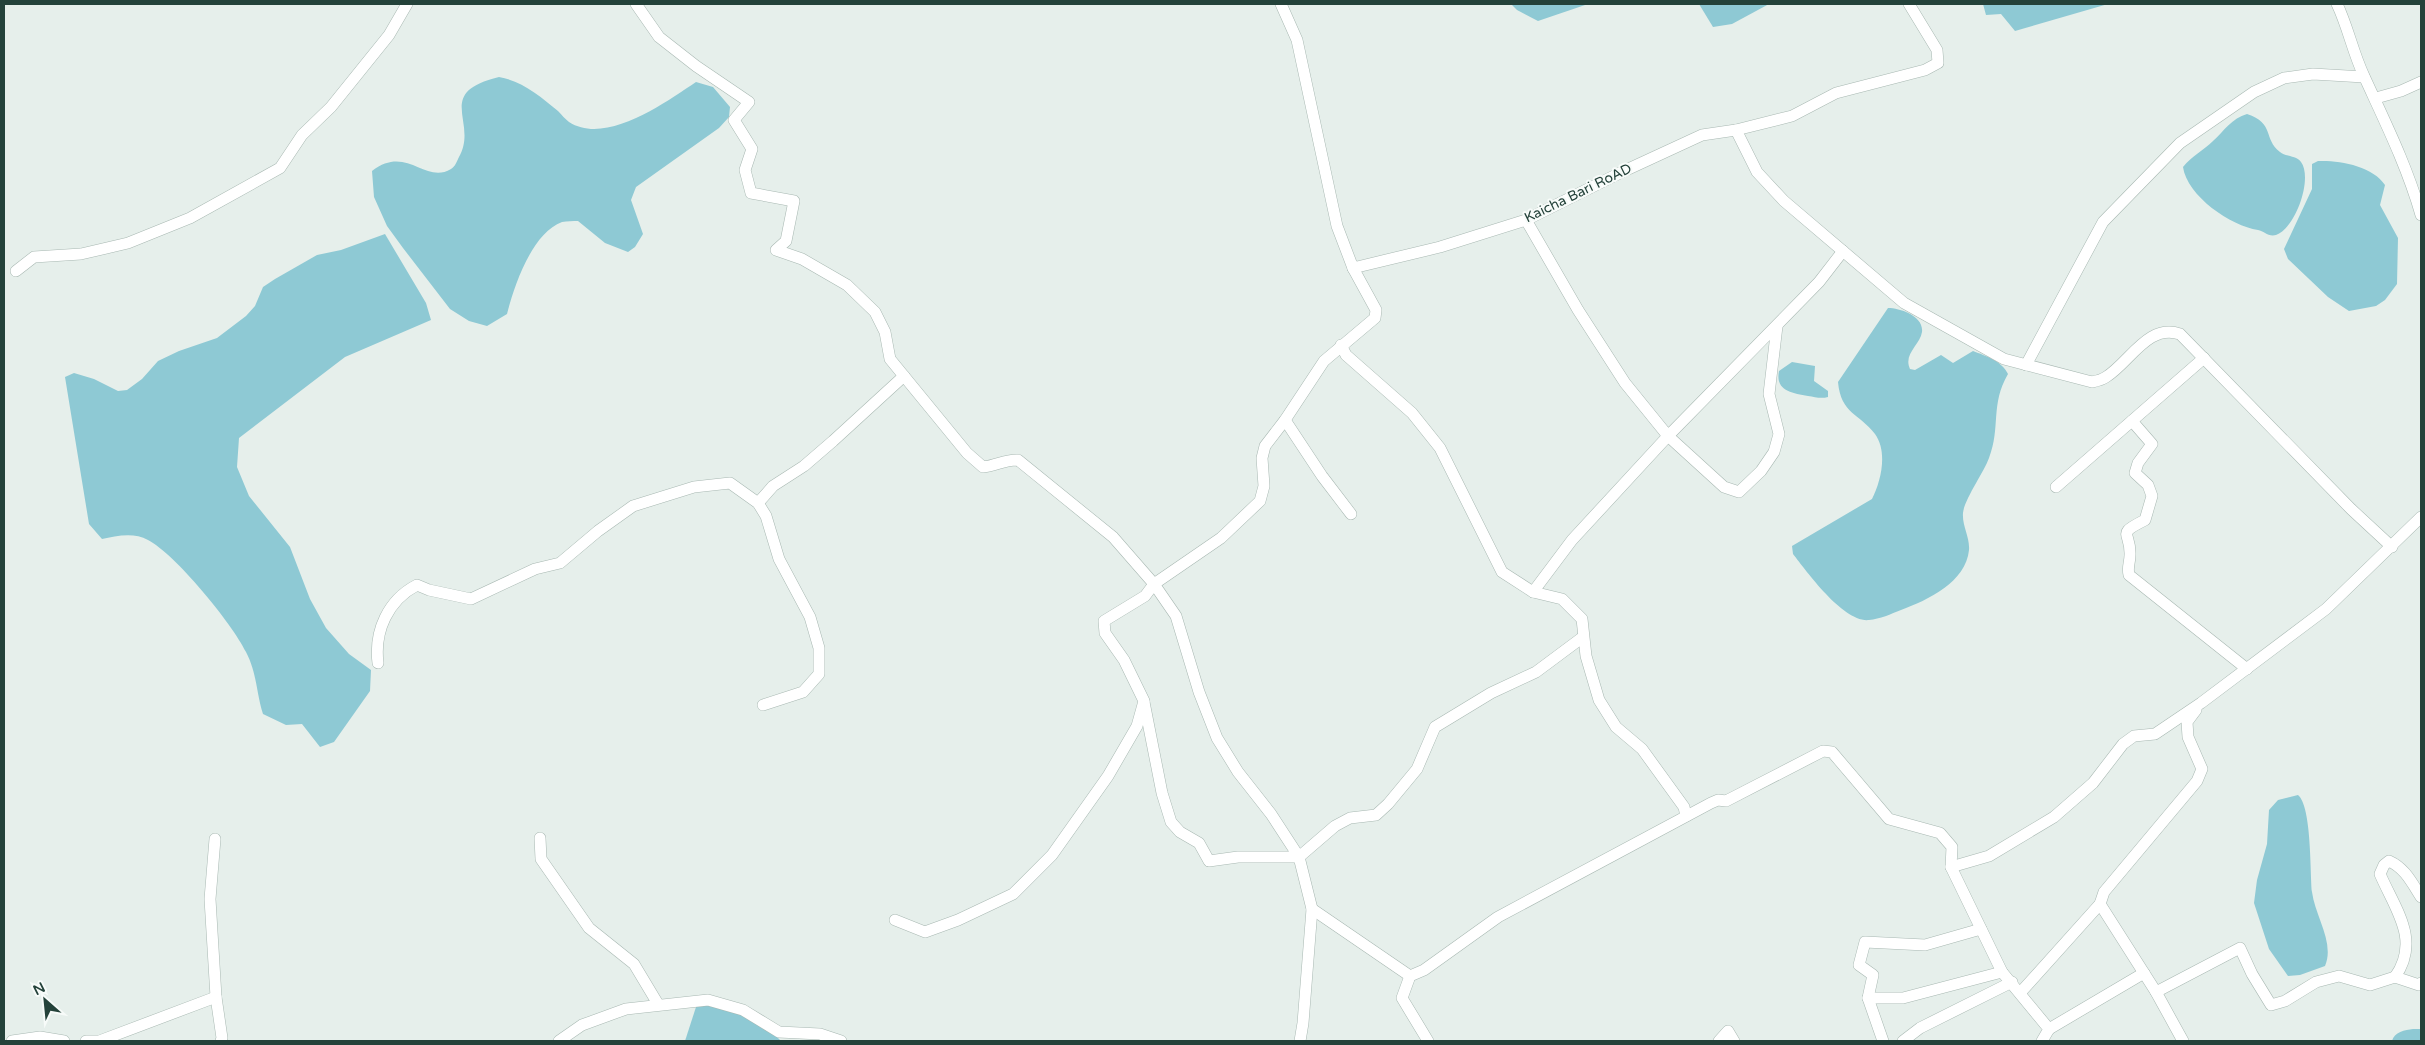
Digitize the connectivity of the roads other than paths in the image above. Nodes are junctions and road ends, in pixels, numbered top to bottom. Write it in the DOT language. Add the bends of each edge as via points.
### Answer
graph roads {
  1 [pos="407,4"];
  2 [pos="636,4"];
  3 [pos="1281,4"];
  4 [pos="1909,4"];
  5 [pos="2337,4"];
  6 [pos="2364,76"];
  7 [pos="2421,82"];
  8 [pos="2376,98"];
  9 [pos="1736,130"];
  10 [pos="2417,185"];
  11 [pos="2421,215"];
  12 [pos="1526,220"];
  13 [pos="1843,251"];
  14 [pos="1353,268"];
  15 [pos="16,271"];
  16 [pos="1777,326"];
  17 [pos="1341,345"];
  18 [pos="2204,358"];
  19 [pos="2026,365"];
  20 [pos="904,376"];
  21 [pos="1286,420"];
  22 [pos="2132,421"];
  23 [pos="1668,436"];
  24 [pos="2056,487"];
  25 [pos="758,503"];
  26 [pos="1351,514"];
  27 [pos="2421,517"];
  28 [pos="2392,547"];
  29 [pos="1154,584"];
  30 [pos="1534,592"];
  31 [pos="1582,637"];
  32 [pos="378,663"];
  33 [pos="2247,669"];
  34 [pos="1144,701"];
  35 [pos="2201,703"];
  36 [pos="762,705"];
  37 [pos="1686,816"];
  38 [pos="540,838"];
  39 [pos="215,839"];
  40 [pos="1299,857"];
  41 [pos="1951,867"];
  42 [pos="2421,897"];
  43 [pos="2100,904"];
  44 [pos="1312,909"];
  45 [pos="895,920"];
  46 [pos="1981,929"];
  47 [pos="2002,972"];
  48 [pos="2144,973"];
  49 [pos="1410,976"];
  50 [pos="2395,977"];
  51 [pos="2012,982"];
  52 [pos="2421,983"];
  53 [pos="2020,992"];
  54 [pos="2156,992"];
  55 [pos="216,997"];
  56 [pos="1868,998"];
  57 [pos="658,1004"];
  58 [pos="2048,1029"];
  59 [pos="12,1041"];
  60 [pos="64,1041"];
  61 [pos="86,1041"];
  62 [pos="102,1041"];
  63 [pos="221,1041"];
  64 [pos="559,1041"];
  65 [pos="841,1041"];
  66 [pos="1300,1041"];
  67 [pos="1428,1041"];
  68 [pos="1718,1041"];
  69 [pos="1734,1041"];
  70 [pos="1883,1041"];
  71 [pos="1903,1041"];
  72 [pos="2042,1041"];
  73 [pos="2183,1041"];
  1 -- 15 [label="street" via="389,35 331,107 302,134 280,168 190,218 128,243 81,254 34,257"];
  2 -- 20 [label="street" via="659,36 749,102 734,120 752,149 745,170 751,193 794,201 786,241 776,250 802,259 847,285 875,312 885,332 890,358"];
  3 -- 14 [label="street" via="1297,40 1338,226"];
  4 -- 9 [label="street, Kaicha Bari RoAD" via="1937,50 1938,63 1925,70 1836,93 1792,116"];
  5 -- 6 [label="street"];
  6 -- 8 [label="street"];
  6 -- 19 [label="street" via="2313,74 2284,78 2254,92 2180,143 2103,222"];
  7 -- 8 [label="street"];
  8 -- 10 [label="street"];
  9 -- 12 [label="street, Kaicha Bari RoAD" via="1702,135"];
  9 -- 13 [label="street" via="1756,172 1784,201"];
  10 -- 11 [label="street"];
  12 -- 14 [label="street, Kaicha Bari RoAD" via="1440,247"];
  12 -- 23 [label="street" via="1578,310 1625,382"];
  13 -- 16 [label="street"];
  13 -- 19 [label="street" via="1904,303 2004,359"];
  14 -- 17 [label="street" via="1376,310 1375,318"];
  16 -- 23 [label="street"];
  16 -- 23 [label="street" via="1770,394 1780,434 1774,452 1761,471 1739,492 1724,487"];
  17 -- 21 [label="street" via="1324,361"];
  17 -- 30 [label="street" via="1346,355 1412,413 1440,448 1502,572"];
  18 -- 19 [label="street" via="2180,334 2171,331 2153,336 2105,379 2092,382"];
  18 -- 22 [label="street"];
  18 -- 28 [label="street"];
  20 -- 25 [label="street" via="804,466 773,486"];
  20 -- 29 [label="street" via="972,458 983,467 1018,460 1113,537"];
  21 -- 26 [label="street"];
  21 -- 29 [label="street" via="1265,446 1262,458 1264,486 1260,500 1221,538"];
  22 -- 24 [label="street"];
  22 -- 33 [label="street" via="2152,444 2135,473 2148,485 2152,496 2145,520 2129,528 2126,535 2131,554 2127,567 2129,575"];
  23 -- 30 [label="street" via="1572,540"];
  25 -- 32 [label="street" via="730,483 694,487 633,506 560,563 535,568 471,599 417,585 403,592 388,608 376,647"];
  25 -- 36 [label="street" via="766,516 779,559 810,617 819,648 819,674 803,692"];
  27 -- 28 [label="street"];
  28 -- 33 [label="street" via="2326,609"];
  29 -- 34 [label="street" via="1145,596 1104,621 1105,633 1124,660"];
  29 -- 40 [label="street" via="1176,616 1217,738"];
  30 -- 31 [label="street" via="1562,599 1582,619"];
  31 -- 37 [label="street" via="1599,700 1616,727 1642,749 1684,807"];
  31 -- 40 [label="street" via="1536,672 1491,693 1435,727 1417,769 1388,804 1376,815 1350,818 1335,826"];
  33 -- 35 [label="street"];
  34 -- 40 [label="street" via="1162,793 1171,822 1180,832 1199,843 1210,861 1238,857"];
  34 -- 45 [label="street" via="1136,726 1108,776 1052,855 1013,894 925,932"];
  35 -- 41 [label="street" via="2155,734 2134,736 2122,744 2093,783 2039,828 1989,856"];
  35 -- 43 [label="street" via="2187,722 2188,737 2202,769 2197,781 2104,892"];
  37 -- 41 [label="street" via="1718,800 1726,801 1823,751 1832,752 1889,819 1940,833 1952,847"];
  37 -- 49 [label="street" via="1498,917 1424,970"];
  38 -- 57 [label="street" via="541,859 589,928 634,964"];
  39 -- 55 [label="street" via="210,899"];
  40 -- 44 [label="street"];
  41 -- 46 [label="street"];
  42 -- 50 [label="street" via="2397,865 2389,862 2384,865 2380,874 2403,919 2406,940 2404,965"];
  43 -- 48 [label="street"];
  43 -- 53 [label="street"];
  44 -- 49 [label="street"];
  44 -- 66 [label="street"];
  46 -- 47 [label="street"];
  46 -- 56 [label="street" via="1925,945 1866,942 1859,965 1873,976"];
  47 -- 51 [label="street"];
  47 -- 56 [label="street" via="1903,998"];
  48 -- 54 [label="street"];
  48 -- 58 [label="street"];
  49 -- 67 [label="street" via="1402,998"];
  50 -- 52 [label="street"];
  50 -- 54 [label="street" via="2370,985 2340,976 2316,982 2285,1002 2271,1005 2240,948"];
  51 -- 53 [label="street"];
  51 -- 71 [label="street" via="1920,1028"];
  53 -- 58 [label="street"];
  54 -- 73 [label="street"];
  55 -- 62 [label="street"];
  55 -- 63 [label="street"];
  56 -- 70 [label="street"];
  57 -- 64 [label="street" via="626,1009 582,1025"];
  57 -- 65 [label="street" via="708,1000 742,1010 779,1032 820,1034"];
  58 -- 72 [label="street"];
  59 -- 60 [label="street" via="40,1037"];
  61 -- 62 [label="street"];
  68 -- 69 [label="street" via="1728,1031"];
}
